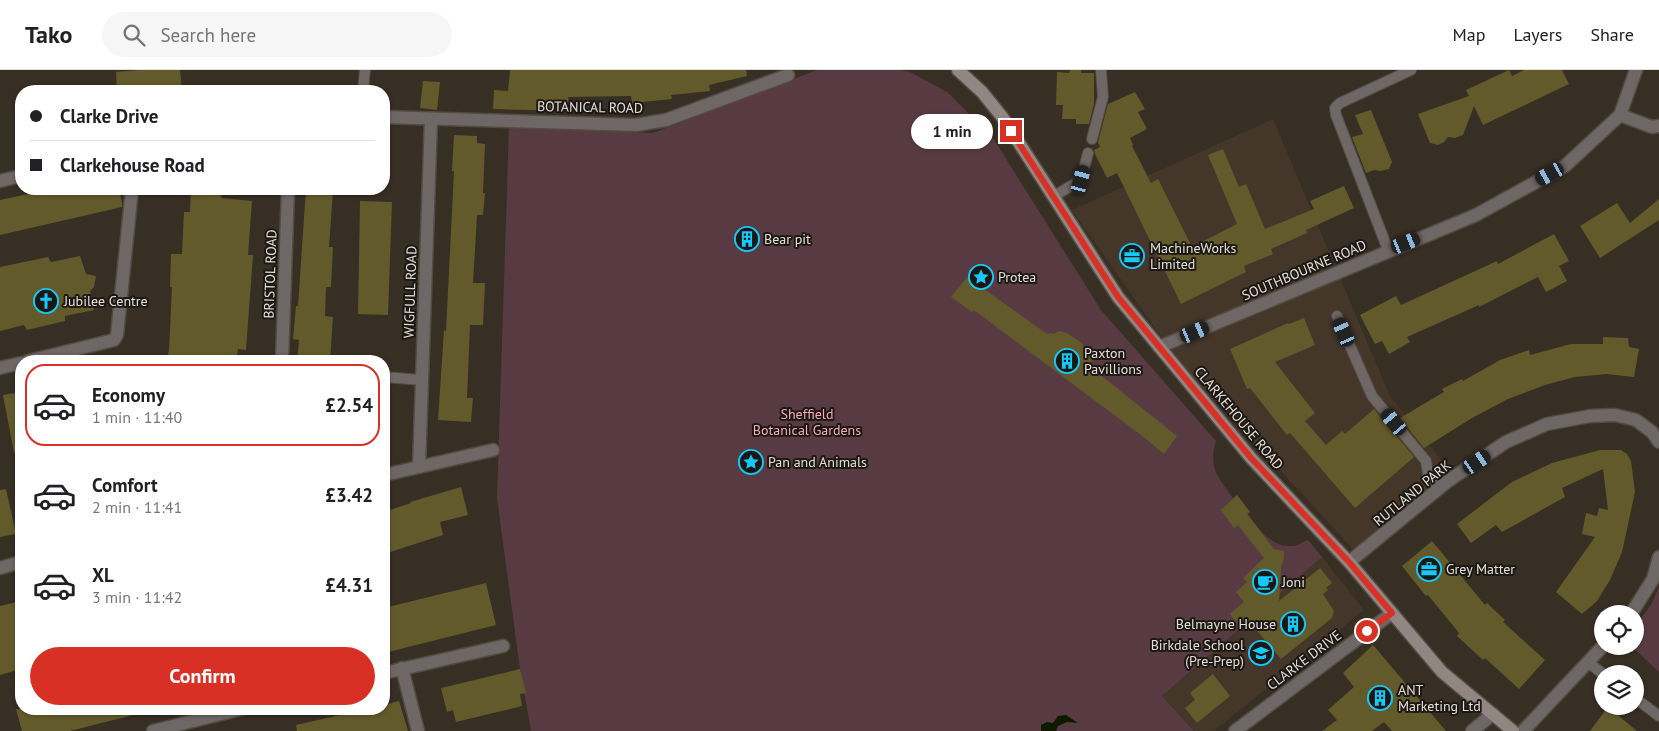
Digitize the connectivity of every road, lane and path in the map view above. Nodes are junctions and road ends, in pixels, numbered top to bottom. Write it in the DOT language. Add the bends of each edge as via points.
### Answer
graph roads {
  1 [pos="365,70"];
  2 [pos="959,70"];
  3 [pos="1101,70"];
  4 [pos="1411,70"];
  5 [pos="1636,70"];
  6 [pos="788,75"];
  7 [pos="364,85"];
  8 [pos="1620,115"];
  9 [pos="390,117"];
  10 [pos="432,119"];
  11 [pos="1659,126"];
  12 [pos="1092,139"];
  13 [pos="1088,153"];
  14 [pos="15,177"];
  15 [pos="0,181"];
  16 [pos="131,195"];
  17 [pos="288,195"];
  18 [pos="1054,196"];
  19 [pos="1388,250"];
  20 [pos="1337,316"];
  21 [pos="1159,347"];
  22 [pos="53,355"];
  23 [pos="282,355"];
  24 [pos="15,364"];
  25 [pos="0,368"];
  26 [pos="390,377"];
  27 [pos="422,380"];
  28 [pos="1659,442"];
  29 [pos="493,450"];
  30 [pos="419,467"];
  31 [pos="390,474"];
  32 [pos="1439,488"];
  33 [pos="1659,557"];
  34 [pos="1349,562"];
  35 [pos="15,564"];
  36 [pos="0,568"];
  37 [pos="1656,581"];
  38 [pos="1638,605"];
  39 [pos="1392,613"];
  40 [pos="503,646"];
  41 [pos="1596,655"];
  42 [pos="1589,663"];
  43 [pos="1594,667"];
  44 [pos="402,668"];
  45 [pos="390,671"];
  46 [pos="1644,705"];
  47 [pos="1493,714"];
  48 [pos="217,715"];
  49 [pos="1659,716"];
  50 [pos="153,731"];
  51 [pos="418,731"];
  52 [pos="1235,731"];
  53 [pos="1472,731"];
  54 [pos="1513,731"];
  55 [pos="1523,731"];
  1 -- 7 [label="lane"];
  2 -- 18 [label="main road, CLARKEHOUSE ROAD" via="1003,118"];
  3 -- 12 [label="lane" via="1103,97"];
  4 -- 19 [label="lane" via="1335,108"];
  5 -- 8 [label="street, SOUTHBOURNE ROAD"];
  6 -- 10 [label="street, BOTANICAL ROAD" via="666,120 636,125"];
  8 -- 11 [label="street" via="1652,127"];
  8 -- 19 [label="street, SOUTHBOURNE ROAD" via="1566,166 1476,215"];
  9 -- 10 [label="street, BOTANICAL ROAD"];
  10 -- 27 [label="street, WIGFULL ROAD"];
  13 -- 18 [label="lane" via="1081,180"];
  14 -- 15 [label="street"];
  16 -- 22 [label="street" via="117,335 114,340"];
  17 -- 23 [label="street, BRISTOL ROAD"];
  18 -- 21 [label="main road, CLARKEHOUSE ROAD" via="1118,297"];
  19 -- 21 [label="street, SOUTHBOURNE ROAD"];
  20 -- 32 [label="lane" via="1372,396 1426,461 1428,474"];
  21 -- 34 [label="main road, CLARKEHOUSE ROAD" via="1251,458"];
  24 -- 25 [label="street"];
  26 -- 27 [label="lane"];
  27 -- 30 [label="street, WIGFULL ROAD"];
  28 -- 32 [label="street, RUTLAND PARK" via="1636,420 1615,415 1547,424 1506,442"];
  29 -- 30 [label="street"];
  30 -- 31 [label="street"];
  32 -- 34 [label="street, RUTLAND PARK"];
  33 -- 37 [label="street"];
  34 -- 39 [label="main road, CLARKEHOUSE ROAD"];
  35 -- 36 [label="street"];
  37 -- 38 [label="street"];
  39 -- 47 [label="main road, CLARKEHOUSE ROAD" via="1442,672"];
  39 -- 52 [label="street, CLARKE DRIVE"];
  40 -- 44 [label="street"];
  41 -- 42 [label="street"];
  42 -- 43 [label="lane"];
  42 -- 55 [label="street"];
  44 -- 45 [label="street"];
  44 -- 51 [label="street"];
  46 -- 49 [label="lane"];
  47 -- 53 [label="street"];
  47 -- 54 [label="main road, CLARKEHOUSE ROAD"];
  48 -- 50 [label="street"];
}
